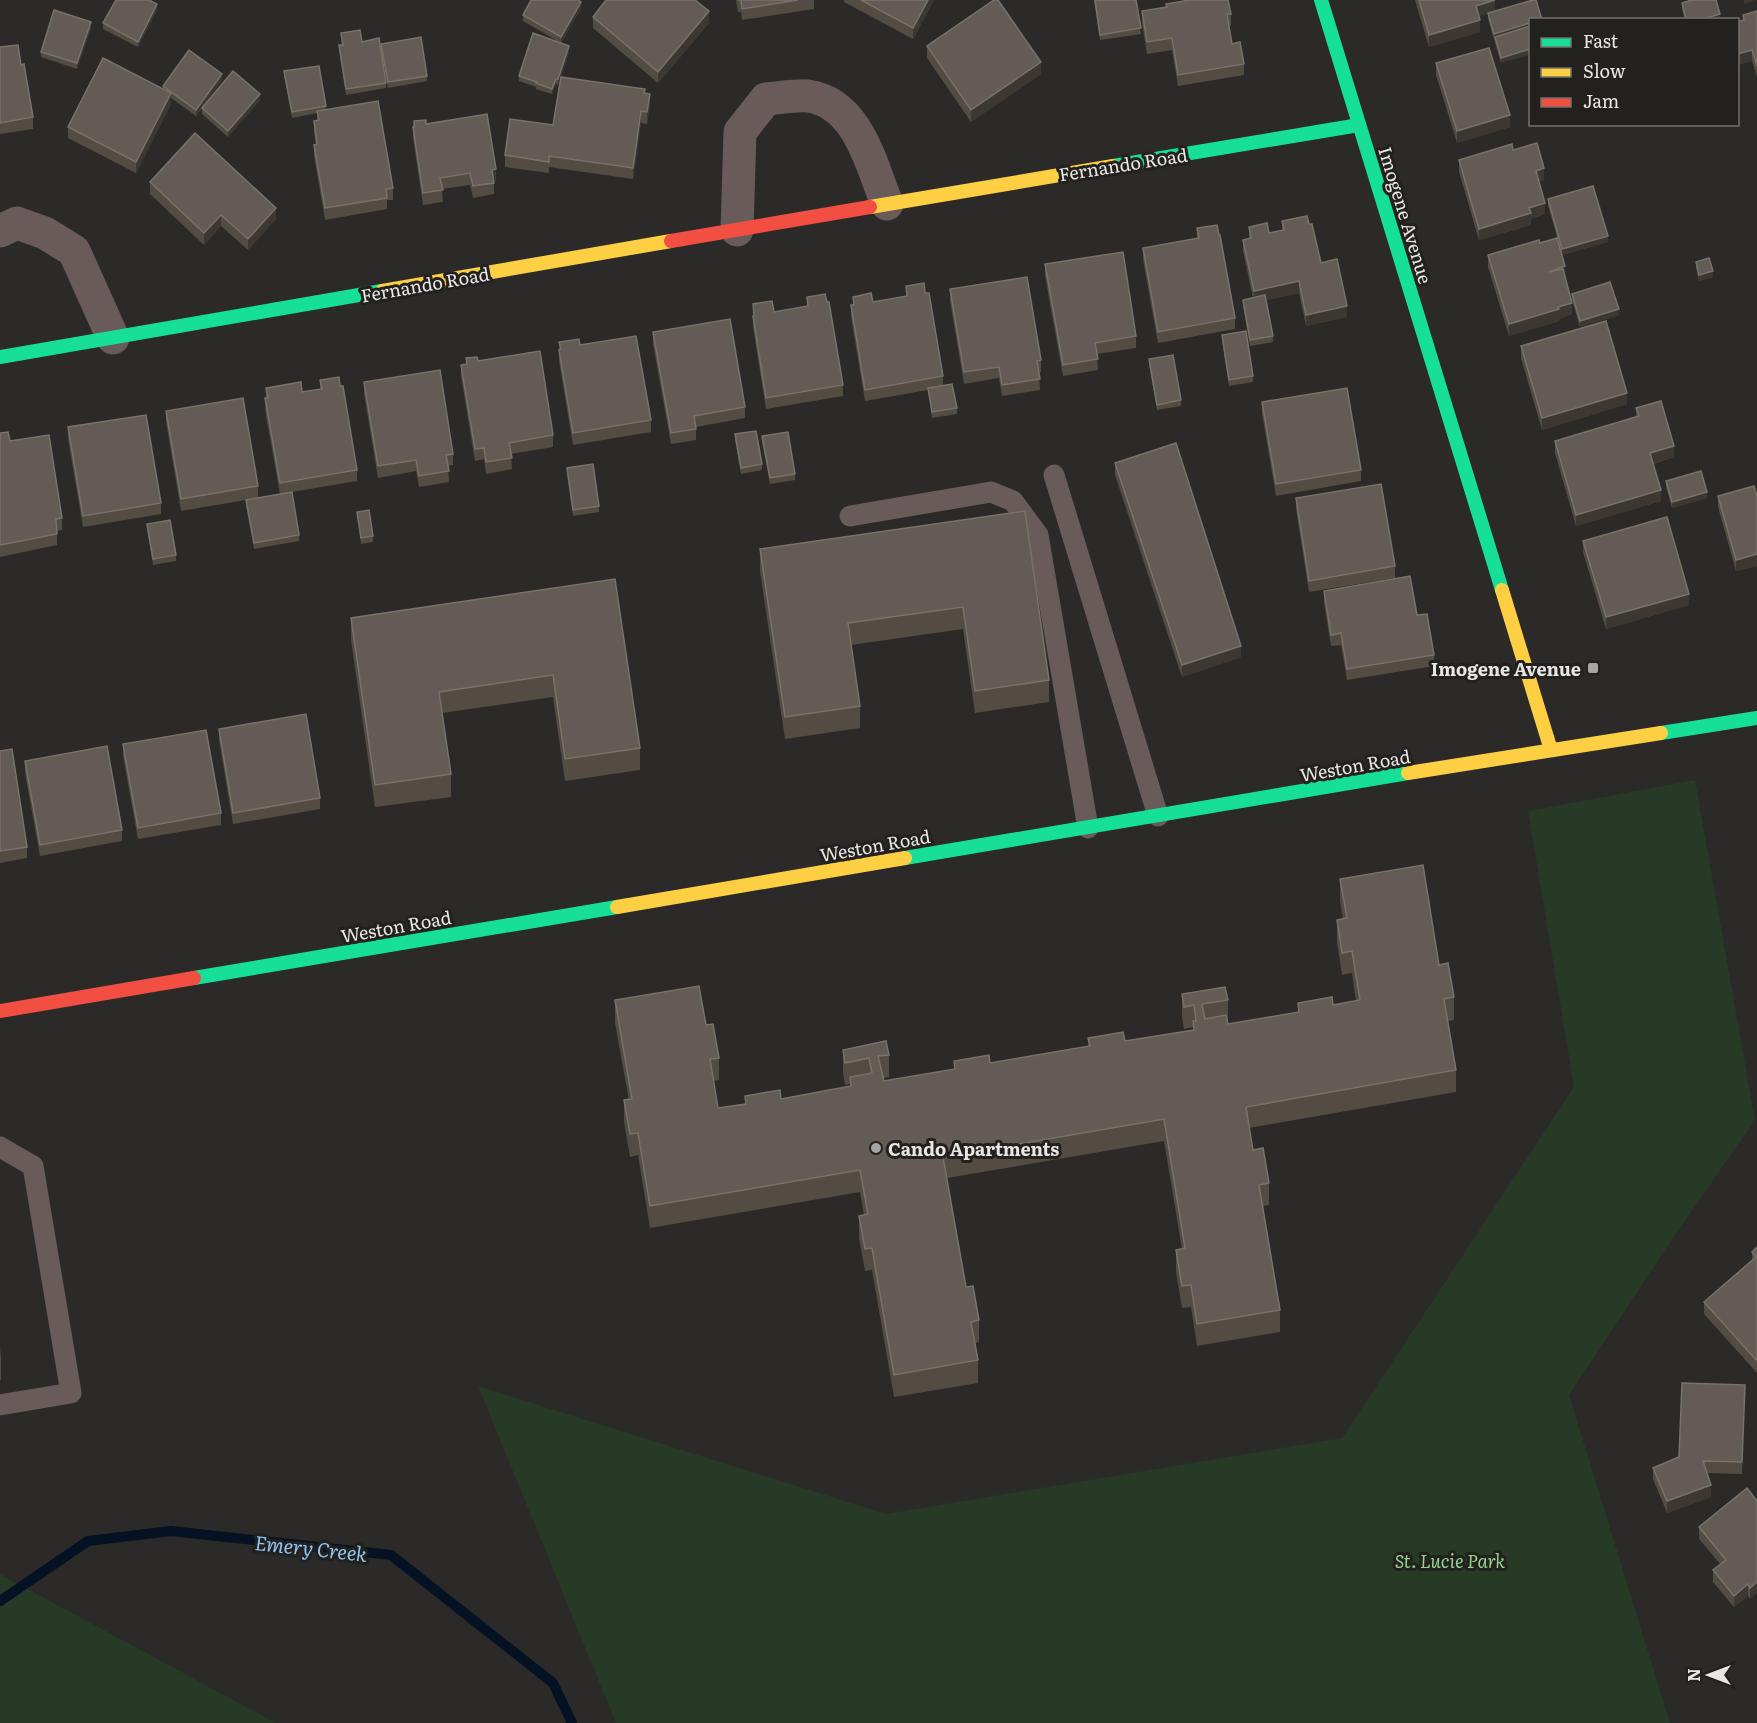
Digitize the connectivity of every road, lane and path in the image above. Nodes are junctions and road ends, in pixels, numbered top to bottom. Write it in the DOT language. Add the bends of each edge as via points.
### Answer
graph roads {
  1 [pos="1321,0"];
  2 [pos="1359,125"];
  3 [pos="887,204"];
  4 [pos="737,230"];
  5 [pos="0,231"];
  6 [pos="113,338"];
  7 [pos="0,357"];
  8 [pos="1054,475"];
  9 [pos="850,516"];
  10 [pos="1757,718"];
  11 [pos="1551,750"];
  12 [pos="1158,816"];
  13 [pos="1089,828"];
  14 [pos="0,1011"];
  15 [pos="0,1147"];
  16 [pos="0,1405"];
  1 -- 2 [label="street, Imogene Avenue"];
  2 -- 3 [label="street, Fernando Road"];
  2 -- 11 [label="street, Imogene Avenue"];
  3 -- 4 [label="street, Fernando Road"];
  3 -- 4 [label="street" via="856,127 831,103 807,96 766,99 740,132"];
  4 -- 6 [label="street, Fernando Road"];
  5 -- 6 [label="street" via="17,223 45,233 74,251"];
  6 -- 7 [label="street, Fernando Road"];
  8 -- 12 [label="lane"];
  9 -- 13 [label="lane" via="991,492 1013,501 1038,535"];
  10 -- 11 [label="street, Weston Road"];
  11 -- 12 [label="street, Weston Road"];
  12 -- 13 [label="street, Weston Road"];
  13 -- 14 [label="street, Weston Road"];
  15 -- 16 [label="lane" via="33,1166 71,1393"];
}
